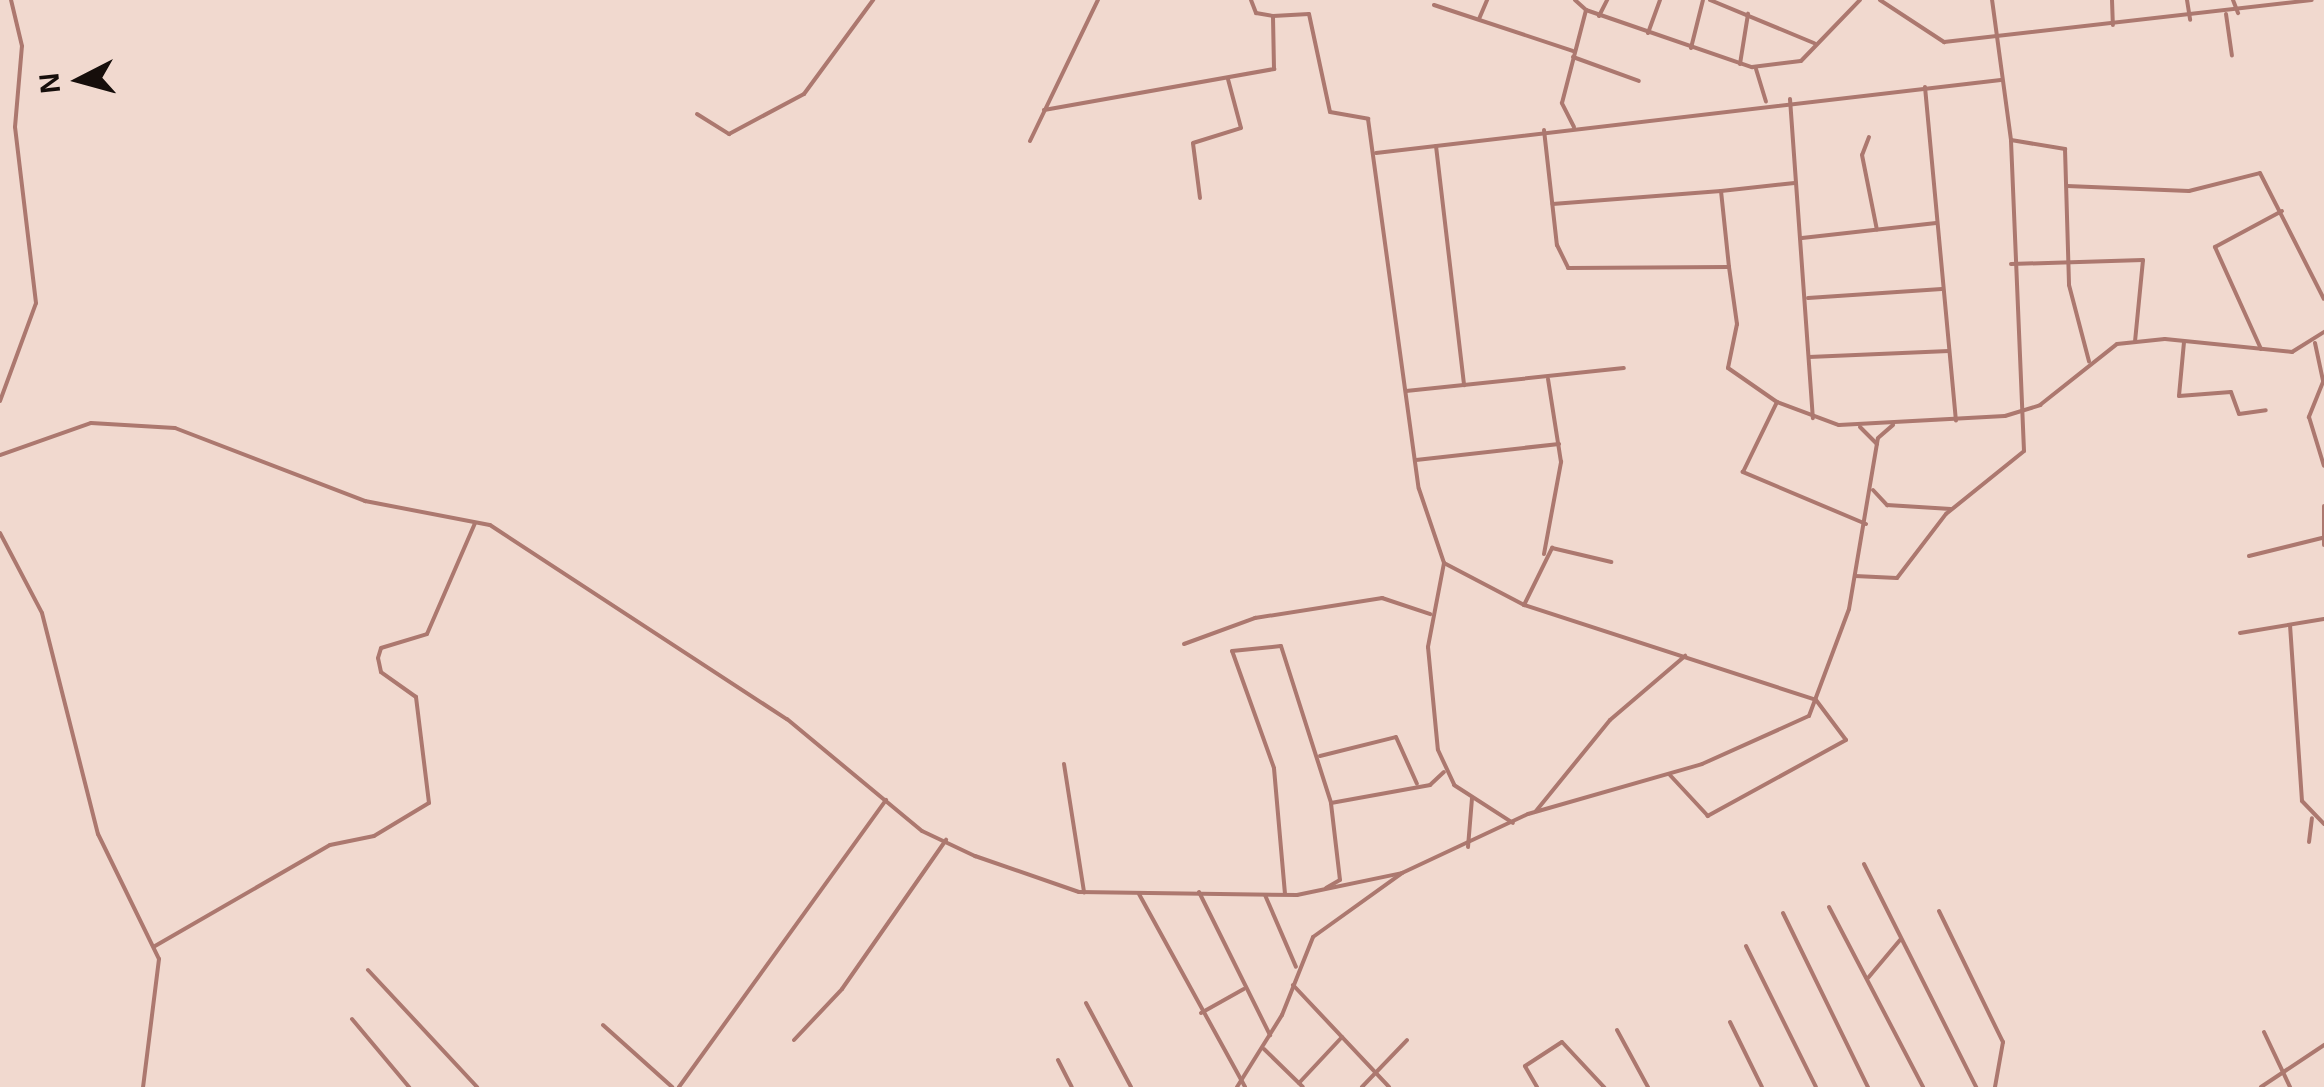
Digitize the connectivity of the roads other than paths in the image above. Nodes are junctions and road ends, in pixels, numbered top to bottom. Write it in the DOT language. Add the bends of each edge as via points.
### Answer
graph roads {
  1 [pos="11,0"];
  2 [pos="873,0"];
  3 [pos="1098,0"];
  4 [pos="1251,0"];
  5 [pos="1487,0"];
  6 [pos="1574,0"];
  7 [pos="1607,0"];
  8 [pos="1660,0"];
  9 [pos="1860,0"];
  10 [pos="1880,0"];
  11 [pos="1992,0"];
  12 [pos="2112,0"];
  13 [pos="2187,0"];
  14 [pos="2233,0"];
  15 [pos="2312,0"];
  16 [pos="1712,1"];
  17 [pos="1434,5"];
  18 [pos="1586,10"];
  19 [pos="2238,13"];
  20 [pos="1748,14"];
  21 [pos="2226,14"];
  22 [pos="1274,16"];
  23 [pos="1599,16"];
  24 [pos="1480,19"];
  25 [pos="2190,20"];
  26 [pos="2113,25"];
  27 [pos="1648,33"];
  28 [pos="1997,36"];
  29 [pos="1814,43"];
  30 [pos="1692,48"];
  31 [pos="1572,53"];
  32 [pos="2232,56"];
  33 [pos="1740,65"];
  34 [pos="1755,67"];
  35 [pos="1228,79"];
  36 [pos="2001,80"];
  37 [pos="1640,81"];
  38 [pos="1925,85"];
  39 [pos="1790,99"];
  40 [pos="1766,102"];
  41 [pos="1044,110"];
  42 [pos="698,114"];
  43 [pos="1574,126"];
  44 [pos="1544,130"];
  45 [pos="1869,137"];
  46 [pos="2012,140"];
  47 [pos="1030,141"];
  48 [pos="1436,146"];
  49 [pos="1374,153"];
  50 [pos="1795,183"];
  51 [pos="2066,186"];
  52 [pos="1721,190"];
  53 [pos="1200,198"];
  54 [pos="1552,204"];
  55 [pos="2282,210"];
  56 [pos="1936,224"];
  57 [pos="1877,230"];
  58 [pos="1802,238"];
  59 [pos="2066,261"];
  60 [pos="2010,264"];
  61 [pos="1729,266"];
  62 [pos="1942,290"];
  63 [pos="1808,298"];
  64 [pos="2324,299"];
  65 [pos="2324,332"];
  66 [pos="2135,341"];
  67 [pos="2314,341"];
  68 [pos="2184,342"];
  69 [pos="2262,351"];
  70 [pos="1949,352"];
  71 [pos="1809,356"];
  72 [pos="2089,361"];
  73 [pos="1624,368"];
  74 [pos="1548,379"];
  75 [pos="1464,385"];
  76 [pos="1406,392"];
  77 [pos="0,402"];
  78 [pos="1777,402"];
  79 [pos="2266,410"];
  80 [pos="2023,413"];
  81 [pos="1813,419"];
  82 [pos="1956,421"];
  83 [pos="1857,425"];
  84 [pos="1893,425"];
  85 [pos="1558,444"];
  86 [pos="1877,444"];
  87 [pos="0,456"];
  88 [pos="1416,460"];
  89 [pos="2324,466"];
  90 [pos="1872,488"];
  91 [pos="2324,506"];
  92 [pos="1951,509"];
  93 [pos="475,524"];
  94 [pos="1866,524"];
  95 [pos="0,533"];
  96 [pos="2322,538"];
  97 [pos="2324,546"];
  98 [pos="1544,554"];
  99 [pos="2249,556"];
  100 [pos="1611,562"];
  101 [pos="1444,563"];
  102 [pos="1855,576"];
  103 [pos="1524,605"];
  104 [pos="1430,614"];
  105 [pos="2324,618"];
  106 [pos="2290,625"];
  107 [pos="2240,634"];
  108 [pos="1184,644"];
  109 [pos="1686,655"];
  110 [pos="1816,700"];
  111 [pos="1320,756"];
  112 [pos="1064,764"];
  113 [pos="1445,772"];
  114 [pos="1667,772"];
  115 [pos="1418,784"];
  116 [pos="1472,798"];
  117 [pos="886,800"];
  118 [pos="1332,803"];
  119 [pos="1536,811"];
  120 [pos="2312,818"];
  121 [pos="1513,823"];
  122 [pos="2324,824"];
  123 [pos="946,840"];
  124 [pos="2309,842"];
  125 [pos="1468,847"];
  126 [pos="1864,864"];
  127 [pos="1402,874"];
  128 [pos="1322,890"];
  129 [pos="1198,892"];
  130 [pos="1084,893"];
  131 [pos="1265,893"];
  132 [pos="1139,894"];
  133 [pos="1284,894"];
  134 [pos="1829,908"];
  135 [pos="1939,911"];
  136 [pos="1782,913"];
  137 [pos="1900,940"];
  138 [pos="155,946"];
  139 [pos="1746,946"];
  140 [pos="1296,967"];
  141 [pos="368,970"];
  142 [pos="1867,978"];
  143 [pos="1293,985"];
  144 [pos="1244,989"];
  145 [pos="1086,1003"];
  146 [pos="1202,1013"];
  147 [pos="352,1019"];
  148 [pos="1730,1022"];
  149 [pos="602,1025"];
  150 [pos="1618,1030"];
  151 [pos="2264,1032"];
  152 [pos="1270,1035"];
  153 [pos="1342,1037"];
  154 [pos="794,1040"];
  155 [pos="1406,1040"];
  156 [pos="2324,1044"];
  157 [pos="1264,1049"];
  158 [pos="1058,1060"];
  159 [pos="2282,1071"];
  160 [pos="1376,1072"];
  161 [pos="1301,1085"];
  162 [pos="1241,1086"];
  163 [pos="143,1087"];
  164 [pos="409,1087"];
  165 [pos="477,1087"];
  166 [pos="675,1087"];
  167 [pos="1072,1087"];
  168 [pos="1132,1087"];
  169 [pos="1362,1087"];
  170 [pos="1389,1087"];
  171 [pos="1538,1087"];
  172 [pos="1604,1087"];
  173 [pos="1648,1087"];
  174 [pos="1762,1087"];
  175 [pos="1816,1087"];
  176 [pos="1868,1087"];
  177 [pos="1922,1087"];
  178 [pos="1976,1087"];
  179 [pos="1995,1087"];
  180 [pos="2261,1087"];
  181 [pos="2290,1087"];
  1 -- 77 [label="street" via="22,46 15,127 36,303"];
  2 -- 42 [label="street" via="804,94 728,134"];
  3 -- 41 [label="street"];
  4 -- 22 [label="street" via="1256,13"];
  5 -- 24 [label="street"];
  6 -- 18 [label="street"];
  7 -- 23 [label="street"];
  8 -- 27 [label="street"];
  9 -- 29 [label="street"];
  10 -- 28 [label="street" via="1932,40"];
  11 -- 28 [label="street"];
  12 -- 26 [label="street"];
  13 -- 25 [label="street"];
  14 -- 19 [label="street"];
  15 -- 19 [label="street"];
  16 -- 20 [label="street"];
  16 -- 30 [label="street"];
  17 -- 24 [label="street"];
  18 -- 23 [label="street"];
  18 -- 31 [label="street"];
  19 -- 21 [label="street"];
  20 -- 29 [label="street"];
  20 -- 33 [label="street"];
  21 -- 25 [label="street"];
  21 -- 32 [label="street"];
  22 -- 35 [label="street" via="1276,67"];
  22 -- 49 [label="street" via="1312,17 1328,108 1364,114"];
  23 -- 27 [label="street"];
  24 -- 31 [label="street"];
  25 -- 26 [label="street"];
  26 -- 28 [label="street"];
  27 -- 30 [label="street"];
  28 -- 36 [label="street"];
  29 -- 34 [label="street" via="1800,61"];
  30 -- 33 [label="street"];
  31 -- 37 [label="street"];
  31 -- 43 [label="street" via="1562,103"];
  33 -- 34 [label="street"];
  34 -- 40 [label="street"];
  35 -- 41 [label="street"];
  35 -- 53 [label="street" via="1241,128 1193,144"];
  36 -- 38 [label="street"];
  36 -- 46 [label="street"];
  38 -- 39 [label="street"];
  38 -- 56 [label="street"];
  39 -- 40 [label="street"];
  39 -- 50 [label="street"];
  40 -- 43 [label="street"];
  41 -- 47 [label="street"];
  43 -- 44 [label="street"];
  44 -- 48 [label="street"];
  44 -- 54 [label="street"];
  45 -- 57 [label="street" via="1862,155"];
  46 -- 51 [label="street" via="2064,145"];
  46 -- 60 [label="street"];
  48 -- 49 [label="street"];
  48 -- 75 [label="street"];
  49 -- 76 [label="street"];
  50 -- 52 [label="street"];
  50 -- 58 [label="street"];
  51 -- 55 [label="street" via="2189,191 2260,173"];
  51 -- 59 [label="street"];
  52 -- 54 [label="street"];
  52 -- 61 [label="street"];
  54 -- 61 [label="street" via="1556,246 1576,273"];
  55 -- 64 [label="street"];
  55 -- 69 [label="street" via="2215,244"];
  56 -- 57 [label="street"];
  56 -- 62 [label="street"];
  57 -- 58 [label="street"];
  58 -- 63 [label="street"];
  59 -- 60 [label="street"];
  59 -- 66 [label="street" via="2143,260"];
  59 -- 72 [label="street" via="2078,343"];
  60 -- 80 [label="street"];
  61 -- 78 [label="street" via="1737,324 1728,368"];
  62 -- 63 [label="street"];
  62 -- 70 [label="street"];
  63 -- 71 [label="street"];
  65 -- 67 [label="street"];
  66 -- 68 [label="street"];
  66 -- 72 [label="street"];
  67 -- 69 [label="street"];
  67 -- 89 [label="street" via="2323,382 2309,417"];
  68 -- 69 [label="street"];
  68 -- 79 [label="street" via="2180,396 2230,392 2239,414"];
  70 -- 71 [label="street"];
  70 -- 82 [label="street"];
  71 -- 81 [label="street"];
  72 -- 80 [label="street"];
  73 -- 74 [label="street"];
  74 -- 75 [label="street"];
  74 -- 85 [label="street"];
  75 -- 76 [label="street"];
  76 -- 88 [label="street"];
  78 -- 81 [label="street"];
  78 -- 94 [label="street" via="1743,472"];
  80 -- 82 [label="street"];
  80 -- 92 [label="street" via="2022,454"];
  81 -- 83 [label="street"];
  82 -- 84 [label="street"];
  83 -- 84 [label="street"];
  83 -- 86 [label="street"];
  84 -- 86 [label="street"];
  85 -- 88 [label="street"];
  85 -- 98 [label="street"];
  86 -- 90 [label="street"];
  87 -- 93 [label="street" via="91,423 175,428 364,501"];
  88 -- 101 [label="street"];
  90 -- 92 [label="street" via="1887,505"];
  90 -- 94 [label="street"];
  91 -- 96 [label="street"];
  92 -- 102 [label="street" via="1897,578"];
  93 -- 117 [label="street" via="545,554 696,668 787,719"];
  93 -- 138 [label="street" via="427,634 381,648 378,658 382,672 416,697 429,803 374,836 316,852"];
  94 -- 102 [label="street"];
  95 -- 138 [label="street" via="42,613 98,834"];
  96 -- 97 [label="street"];
  96 -- 99 [label="street"];
  98 -- 100 [label="street" via="1560,548"];
  98 -- 103 [label="street"];
  101 -- 103 [label="street"];
  101 -- 104 [label="street"];
  102 -- 110 [label="street"];
  103 -- 109 [label="street"];
  104 -- 108 [label="street" via="1382,598 1255,618"];
  104 -- 113 [label="street" via="1428,678"];
  105 -- 106 [label="street"];
  106 -- 107 [label="street"];
  106 -- 120 [label="street" via="2302,802"];
  109 -- 110 [label="street"];
  109 -- 119 [label="street" via="1610,720"];
  110 -- 114 [label="street" via="1809,716"];
  110 -- 114 [label="street" via="1841,724 1846,743 1838,752 1708,816"];
  111 -- 115 [label="street" via="1396,736"];
  111 -- 118 [label="street"];
  111 -- 133 [label="street" via="1279,644 1231,652 1274,768"];
  112 -- 130 [label="street"];
  113 -- 115 [label="street"];
  113 -- 116 [label="street"];
  114 -- 119 [label="street"];
  115 -- 118 [label="street"];
  116 -- 121 [label="street"];
  116 -- 125 [label="street"];
  117 -- 123 [label="street"];
  117 -- 166 [label="street"];
  118 -- 128 [label="street" via="1340,880"];
  119 -- 121 [label="street"];
  120 -- 122 [label="street"];
  120 -- 124 [label="street"];
  121 -- 125 [label="street"];
  123 -- 130 [label="street"];
  123 -- 154 [label="street" via="842,989"];
  125 -- 127 [label="street"];
  126 -- 137 [label="street"];
  127 -- 128 [label="street"];
  127 -- 140 [label="street" via="1312,937"];
  128 -- 133 [label="street"];
  129 -- 131 [label="street"];
  129 -- 132 [label="street"];
  129 -- 144 [label="street"];
  130 -- 132 [label="street"];
  131 -- 133 [label="street"];
  131 -- 140 [label="street"];
  132 -- 146 [label="street"];
  134 -- 142 [label="street"];
  135 -- 179 [label="street" via="2003,1042"];
  136 -- 176 [label="street"];
  137 -- 142 [label="street"];
  137 -- 178 [label="street"];
  138 -- 163 [label="street" via="160,978"];
  139 -- 175 [label="street"];
  140 -- 143 [label="street"];
  141 -- 165 [label="street"];
  142 -- 177 [label="street"];
  143 -- 152 [label="street"];
  143 -- 153 [label="street"];
  144 -- 146 [label="street"];
  144 -- 152 [label="street"];
  145 -- 168 [label="street"];
  146 -- 162 [label="street"];
  147 -- 164 [label="street"];
  148 -- 174 [label="street"];
  149 -- 166 [label="street"];
  150 -- 173 [label="street"];
  151 -- 159 [label="street"];
  152 -- 157 [label="street"];
  153 -- 160 [label="street"];
  153 -- 161 [label="street"];
  155 -- 160 [label="street"];
  156 -- 159 [label="street"];
  157 -- 161 [label="street"];
  157 -- 162 [label="street"];
  158 -- 167 [label="street"];
  159 -- 180 [label="street"];
  159 -- 181 [label="street"];
  160 -- 169 [label="street"];
  160 -- 170 [label="street"];
  171 -- 172 [label="street" via="1525,1066 1562,1042"];
}
